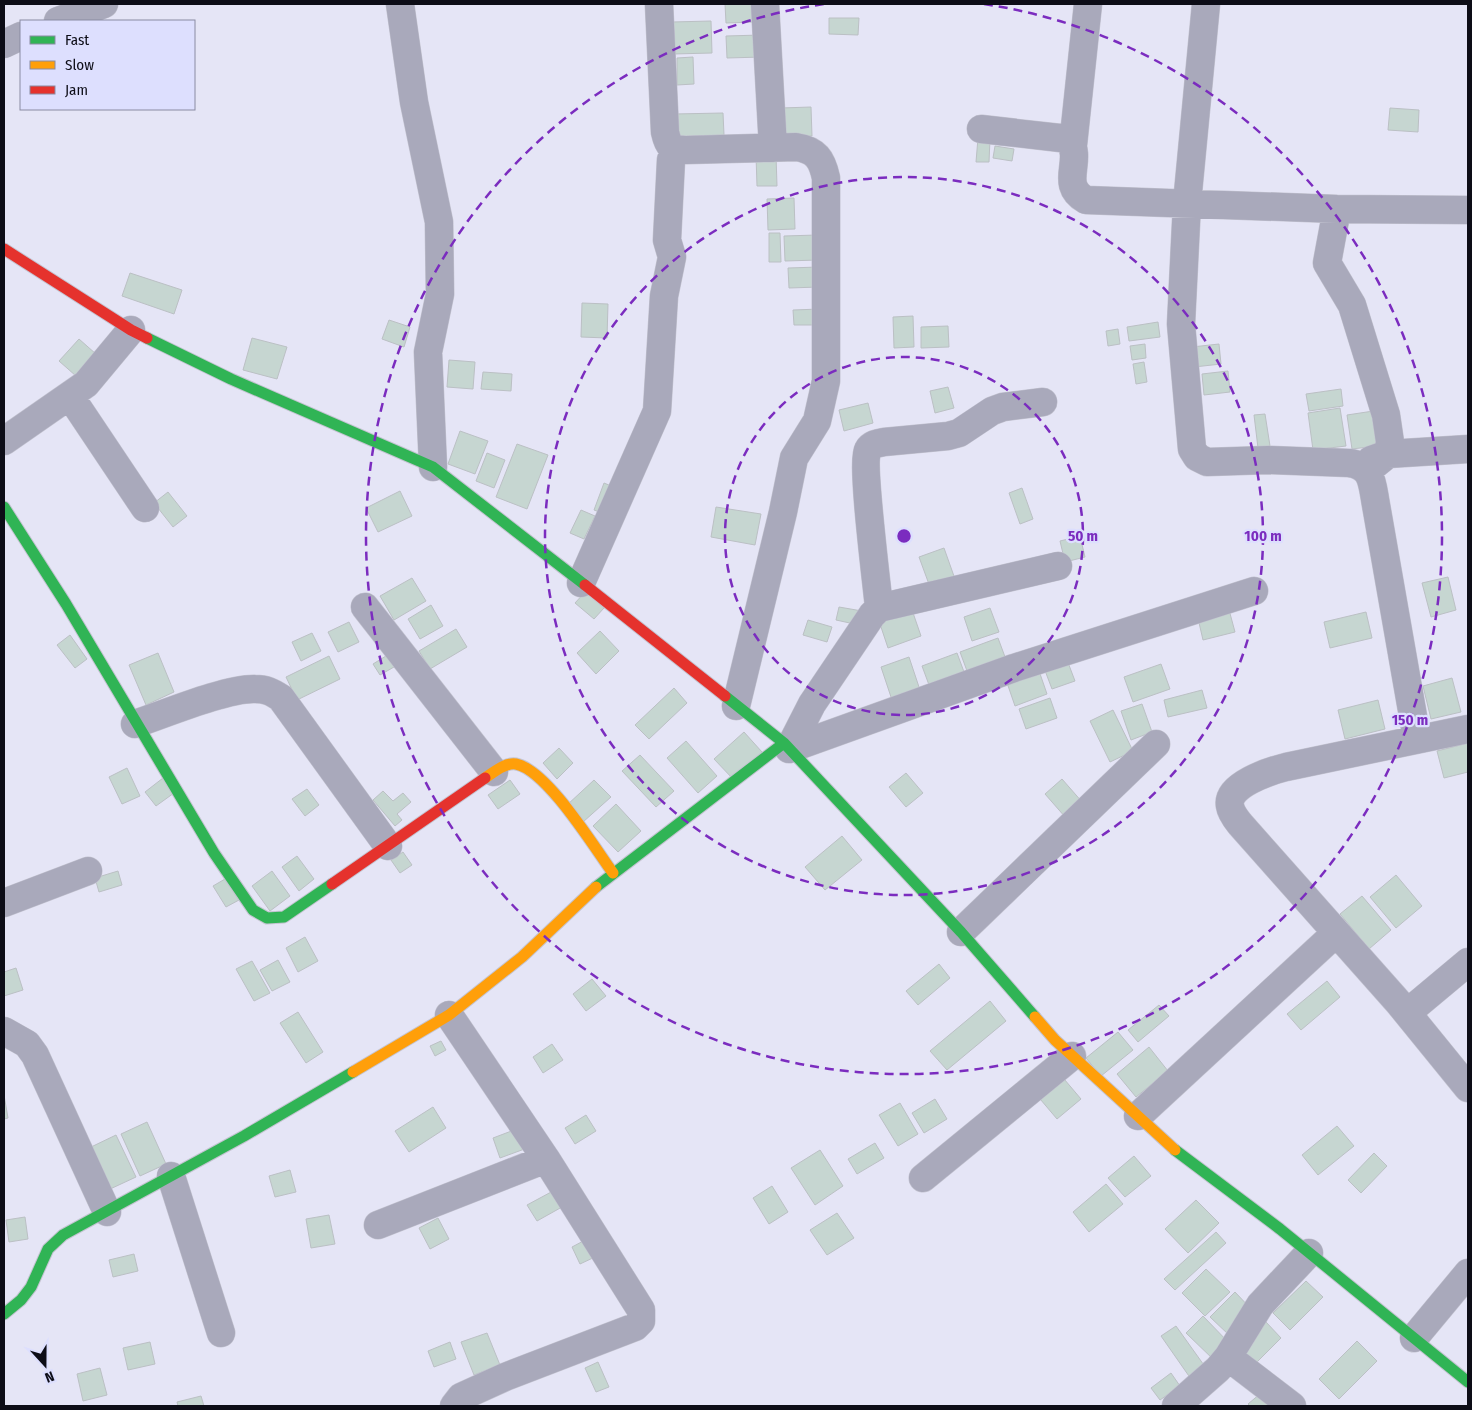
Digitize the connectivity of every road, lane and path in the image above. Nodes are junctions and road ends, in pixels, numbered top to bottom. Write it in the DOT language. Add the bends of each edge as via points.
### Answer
graph roads {
  1 [pos="104,4"];
  2 [pos="400,4"];
  3 [pos="659,4"];
  4 [pos="766,4"];
  5 [pos="1088,4"];
  6 [pos="1206,4"];
  7 [pos="61,20"];
  8 [pos="20,36"];
  9 [pos="4,44"];
  10 [pos="981,129"];
  11 [pos="1073,145"];
  12 [pos="773,148"];
  13 [pos="674,150"];
  14 [pos="1187,203"];
  15 [pos="1337,209"];
  16 [pos="1468,210"];
  17 [pos="4,250"];
  18 [pos="131,330"];
  19 [pos="70,396"];
  20 [pos="1043,402"];
  21 [pos="4,441"];
  22 [pos="1468,449"];
  23 [pos="1372,463"];
  24 [pos="433,467"];
  25 [pos="4,507"];
  26 [pos="145,508"];
  27 [pos="1058,566"];
  28 [pos="581,583"];
  29 [pos="1254,591"];
  30 [pos="365,607"];
  31 [pos="879,608"];
  32 [pos="736,706"];
  33 [pos="136,724"];
  34 [pos="1468,729"];
  35 [pos="1416,739"];
  36 [pos="1156,744"];
  37 [pos="787,746"];
  38 [pos="494,772"];
  39 [pos="388,846"];
  40 [pos="88,871"];
  41 [pos="613,874"];
  42 [pos="4,903"];
  43 [pos="961,932"];
  44 [pos="1336,933"];
  45 [pos="1468,962"];
  46 [pos="1407,1013"];
  47 [pos="448,1015"];
  48 [pos="4,1031"];
  49 [pos="1072,1056"];
  50 [pos="1468,1088"];
  51 [pos="1138,1116"];
  52 [pos="546,1159"];
  53 [pos="171,1176"];
  54 [pos="923,1178"];
  55 [pos="107,1212"];
  56 [pos="378,1225"];
  57 [pos="1309,1253"];
  58 [pos="1468,1273"];
  59 [pos="4,1314"];
  60 [pos="221,1333"];
  61 [pos="1414,1338"];
  62 [pos="1228,1357"];
  63 [pos="1468,1382"];
  64 [pos="454,1406"];
  65 [pos="1176,1406"];
  66 [pos="1292,1406"];
  1 -- 7 [label="street"];
  2 -- 24 [label="street" via="414,102 439,222 440,294 428,352"];
  3 -- 13 [label="street" via="665,132 668,145"];
  4 -- 12 [label="street"];
  5 -- 11 [label="street"];
  6 -- 14 [label="street"];
  8 -- 9 [label="street"];
  10 -- 11 [label="street" via="1061,136"];
  11 -- 14 [label="street" via="1072,184 1076,194 1086,200"];
  12 -- 13 [label="street"];
  12 -- 32 [label="street" via="808,149 819,156 825,172 826,381 818,421 794,458"];
  13 -- 28 [label="street" via="667,240 672,257 664,296 656,410"];
  14 -- 15 [label="street"];
  14 -- 23 [label="street" via="1181,324 1192,449 1197,457 1207,462"];
  15 -- 16 [label="street"];
  15 -- 23 [label="street" via="1327,263 1352,305 1386,415 1390,442"];
  17 -- 18 [label="street"];
  18 -- 19 [label="street" via="98,371"];
  18 -- 24 [label="street" via="231,379"];
  19 -- 21 [label="street"];
  19 -- 26 [label="street"];
  20 -- 31 [label="street" via="1003,407 954,434 884,442 868,449 867,484"];
  22 -- 23 [label="street"];
  23 -- 35 [label="street" via="1376,505"];
  24 -- 28 [label="street"];
  25 -- 33 [label="street" via="66,604"];
  27 -- 31 [label="street"];
  28 -- 32 [label="street"];
  29 -- 37 [label="street" via="1014,668"];
  30 -- 38 [label="street"];
  31 -- 37 [label="street"];
  32 -- 37 [label="street"];
  33 -- 39 [label="street" via="234,691 270,691 281,698"];
  33 -- 39 [label="street" via="214,853 261,917 272,920 284,917"];
  34 -- 35 [label="street"];
  35 -- 44 [label="street" via="1264,773 1239,788 1231,798 1230,806 1240,824"];
  36 -- 43 [label="street"];
  37 -- 41 [label="street"];
  37 -- 43 [label="street"];
  38 -- 39 [label="street"];
  38 -- 41 [label="street" via="514,764 526,767 543,780"];
  40 -- 42 [label="street"];
  41 -- 47 [label="street" via="566,913 522,957"];
  43 -- 49 [label="street"];
  44 -- 46 [label="street"];
  44 -- 51 [label="street"];
  45 -- 46 [label="street"];
  46 -- 50 [label="street"];
  47 -- 52 [label="street"];
  47 -- 53 [label="street"];
  48 -- 55 [label="street" via="27,1044 36,1055"];
  49 -- 51 [label="street"];
  49 -- 54 [label="street"];
  51 -- 57 [label="street"];
  52 -- 56 [label="street"];
  52 -- 64 [label="street" via="641,1310 641,1321 635,1327 461,1397"];
  53 -- 55 [label="street"];
  53 -- 60 [label="street"];
  55 -- 59 [label="street" via="63,1235 48,1249 31,1287"];
  57 -- 61 [label="street"];
  57 -- 62 [label="street" via="1260,1305"];
  58 -- 61 [label="street"];
  61 -- 63 [label="street"];
  62 -- 65 [label="street"];
  62 -- 66 [label="street"];
}
